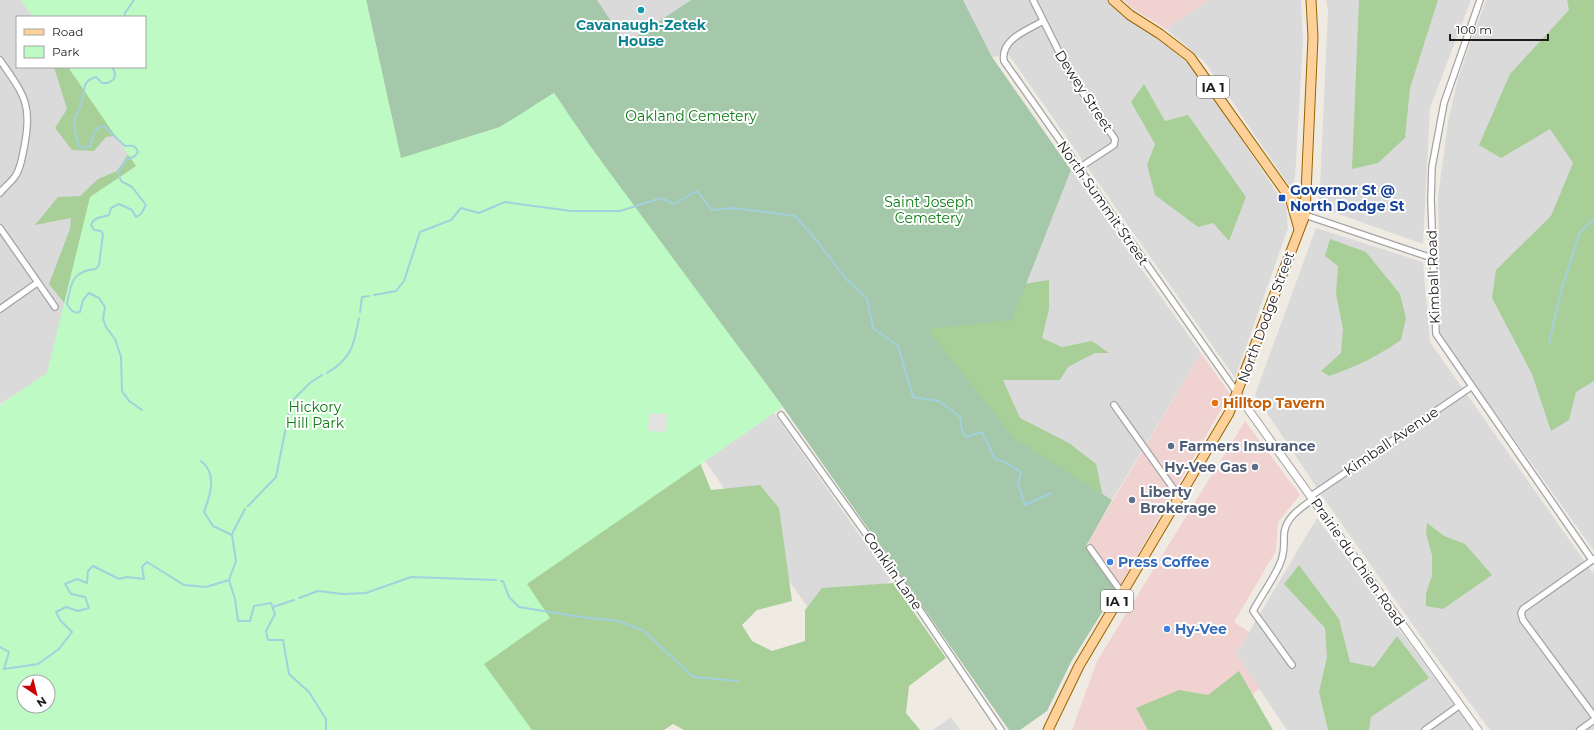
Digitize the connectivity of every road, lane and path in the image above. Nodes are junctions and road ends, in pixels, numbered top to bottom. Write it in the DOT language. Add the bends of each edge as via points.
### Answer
graph roads {
  1 [pos="1033,0"];
  2 [pos="1113,0"];
  3 [pos="1311,0"];
  4 [pos="1480,0"];
  5 [pos="1043,21"];
  6 [pos="0,60"];
  7 [pos="1079,168"];
  8 [pos="1306,187"];
  9 [pos="0,193"];
  10 [pos="1290,198"];
  11 [pos="1305,215"];
  12 [pos="0,228"];
  13 [pos="1299,229"];
  14 [pos="1432,258"];
  15 [pos="37,283"];
  16 [pos="55,307"];
  17 [pos="0,309"];
  18 [pos="1471,386"];
  19 [pos="1238,395"];
  20 [pos="1114,405"];
  21 [pos="782,415"];
  22 [pos="1312,497"];
  23 [pos="1180,498"];
  24 [pos="1090,548"];
  25 [pos="1593,560"];
  26 [pos="1122,593"];
  27 [pos="1292,664"];
  28 [pos="1460,705"];
  29 [pos="1594,716"];
  30 [pos="1594,720"];
  31 [pos="1001,730"];
  32 [pos="1048,730"];
  33 [pos="1425,730"];
  34 [pos="1478,730"];
  35 [pos="1580,730"];
  1 -- 5 [label="street, Dewey Street"];
  2 -- 10 [label="main road, IA 1" via="1190,57"];
  3 -- 8 [label="main road, North Dodge Street / IA 1" via="1313,38"];
  4 -- 14 [label="street, Kimball Road" via="1441,117 1431,188"];
  5 -- 7 [label="street, Dewey Street" via="1071,76 1115,139 1114,145"];
  5 -- 7 [label="street, North Summit Street" via="1008,43 1003,52 1004,60"];
  6 -- 9 [label="street" via="21,91 28,118 19,169"];
  7 -- 19 [label="street, North Summit Street"];
  8 -- 10 [label="main road" via="1299,195"];
  8 -- 11 [label="main road, North Dodge Street / IA 1"];
  10 -- 11 [label="main road, IA 1"];
  10 -- 13 [label="main road"];
  11 -- 13 [label="main road, North Dodge Street / IA 1"];
  11 -- 14 [label="street"];
  12 -- 15 [label="street"];
  13 -- 19 [label="main road, North Dodge Street / IA 1"];
  14 -- 18 [label="street, Kimball Road" via="1436,334"];
  15 -- 16 [label="street"];
  15 -- 17 [label="street"];
  18 -- 22 [label="street, Kimball Avenue"];
  18 -- 25 [label="street, Kimball Road"];
  19 -- 22 [label="street, Prairie du Chien Road"];
  19 -- 23 [label="main road, North Dodge Street / IA 1"];
  20 -- 23 [label="street"];
  21 -- 31 [label="street, Conklin Lane" via="907,591"];
  22 -- 27 [label="street, Kimball Avenue" via="1288,522 1280,565 1252,611"];
  22 -- 28 [label="street, Prairie du Chien Road"];
  23 -- 26 [label="main road, North Dodge Street / IA 1"];
  24 -- 26 [label="street"];
  25 -- 29 [label="street" via="1523,609 1521,613 1523,620"];
  26 -- 32 [label="main road, North Dodge Street / IA 1" via="1079,666"];
  28 -- 33 [label="street"];
  28 -- 34 [label="street, Prairie du Chien Road"];
  30 -- 35 [label="street"];
}
